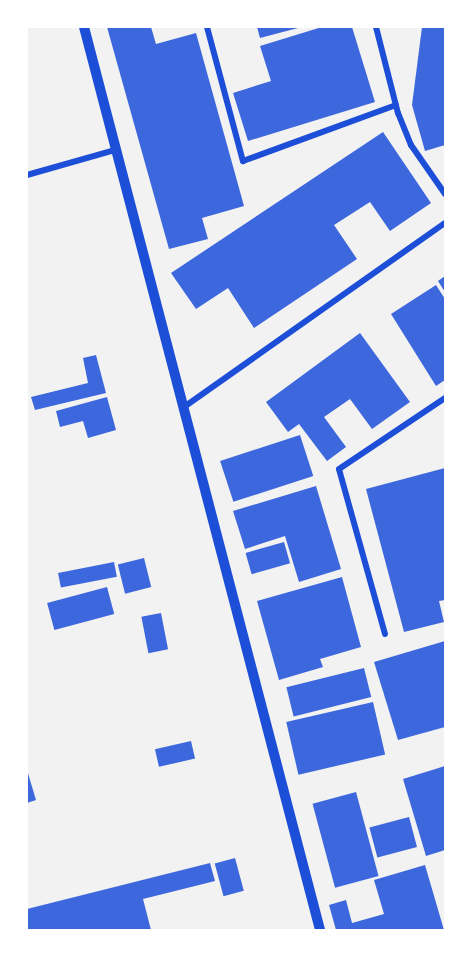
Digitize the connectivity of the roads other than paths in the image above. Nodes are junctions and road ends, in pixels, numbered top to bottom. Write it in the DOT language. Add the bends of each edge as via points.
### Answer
graph roads {
  1 [pos="84,27"];
  2 [pos="207,27"];
  3 [pos="376,27"];
  4 [pos="396,105"];
  5 [pos="115,150"];
  6 [pos="27,175"];
  7 [pos="445,194"];
  8 [pos="445,223"];
  9 [pos="445,398"];
  10 [pos="184,407"];
  11 [pos="385,634"];
  12 [pos="320,930"];
  1 -- 5 [label="street"];
  2 -- 4 [label="street" via="243,161"];
  3 -- 4 [label="street"];
  4 -- 7 [label="street" via="411,145"];
  5 -- 6 [label="street"];
  5 -- 10 [label="street"];
  8 -- 10 [label="street"];
  9 -- 11 [label="street" via="339,469"];
  10 -- 12 [label="street"];
}
